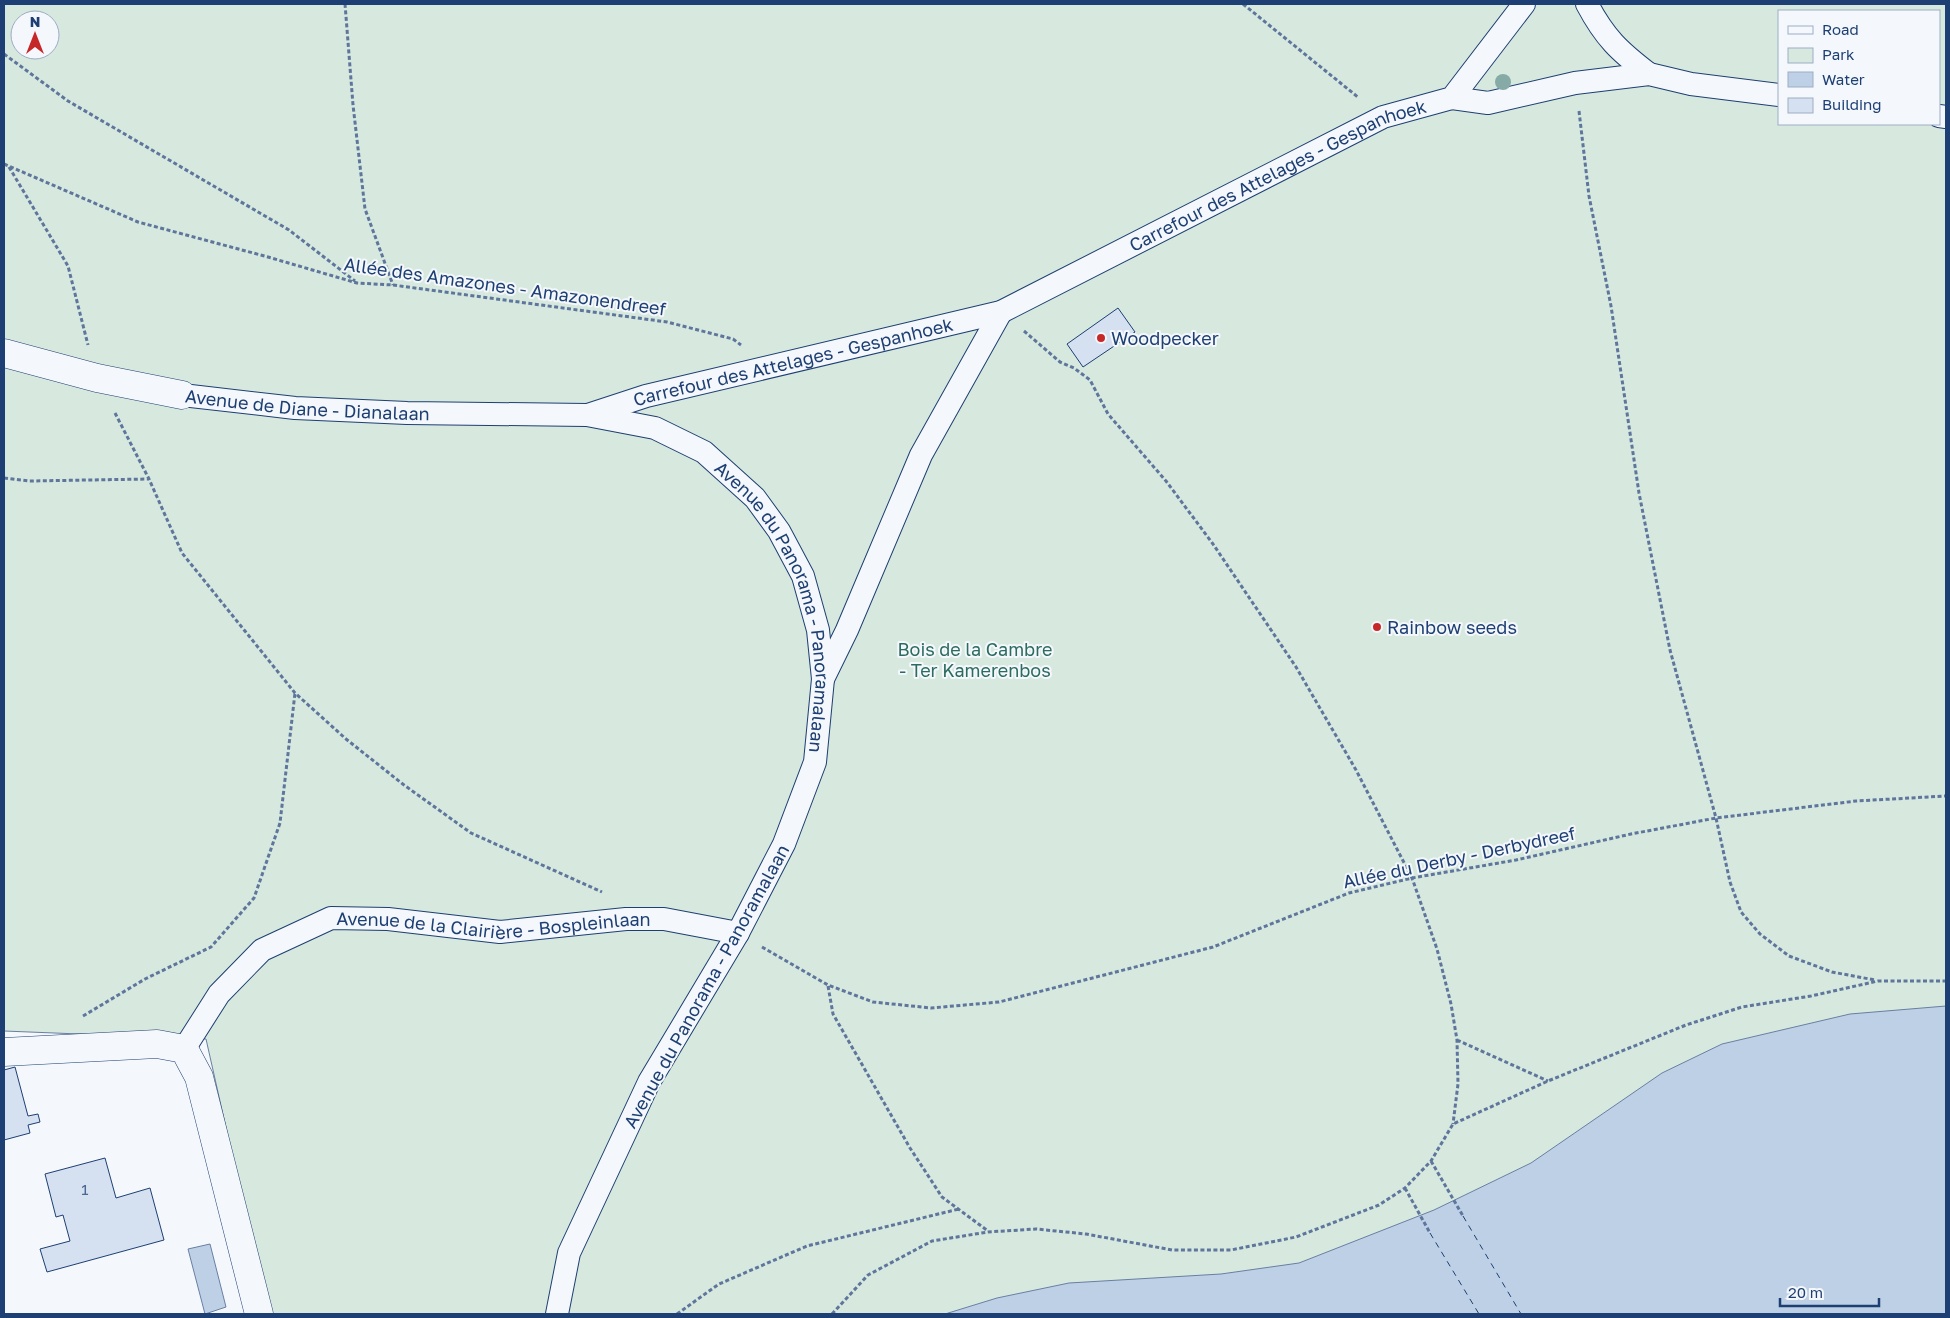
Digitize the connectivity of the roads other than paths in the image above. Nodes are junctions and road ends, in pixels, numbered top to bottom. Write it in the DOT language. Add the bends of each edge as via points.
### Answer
graph roads {
  1 [pos="1524,4"];
  2 [pos="1587,4"];
  3 [pos="1649,74"];
  4 [pos="1778,94"];
  5 [pos="1452,98"];
  6 [pos="1001,312"];
  7 [pos="4,353"];
  8 [pos="182,394"];
  9 [pos="588,415"];
  10 [pos="824,679"];
  11 [pos="738,933"];
  12 [pos="184,1049"];
  13 [pos="4,1052"];
  14 [pos="259,1314"];
  15 [pos="557,1314"];
  1 -- 5 [label="street"];
  2 -- 3 [label="street" via="1598,26 1620,52"];
  3 -- 4 [label="street" via="1691,84"];
  3 -- 5 [label="street" via="1575,83 1488,103"];
  5 -- 6 [label="street, Carrefour des Attelages - Gespanhoek" via="1383,117"];
  6 -- 9 [label="street, Carrefour des Attelages - Gespanhoek" via="646,396"];
  6 -- 10 [label="street" via="921,455"];
  7 -- 8 [label="street, Avenue de Diane - Dianalaan" via="97,378"];
  8 -- 9 [label="street, Avenue de Diane - Dianalaan" via="295,408"];
  9 -- 10 [label="street, Avenue du Panorama - Panoramalaan" via="655,428 704,452 755,498 779,530 803,576 818,630"];
  10 -- 11 [label="street, Avenue du Panorama - Panoramalaan" via="815,762 784,844"];
  11 -- 12 [label="street, Avenue de la Clairière - Bospleinlaan" via="664,919 626,919 500,932 388,919 331,918 262,950 219,994"];
  11 -- 15 [label="street, Avenue du Panorama - Panoramalaan" via="649,1082 569,1253"];
  12 -- 13 [label="street" via="157,1044"];
  12 -- 14 [label="street" via="199,1076"];
}
